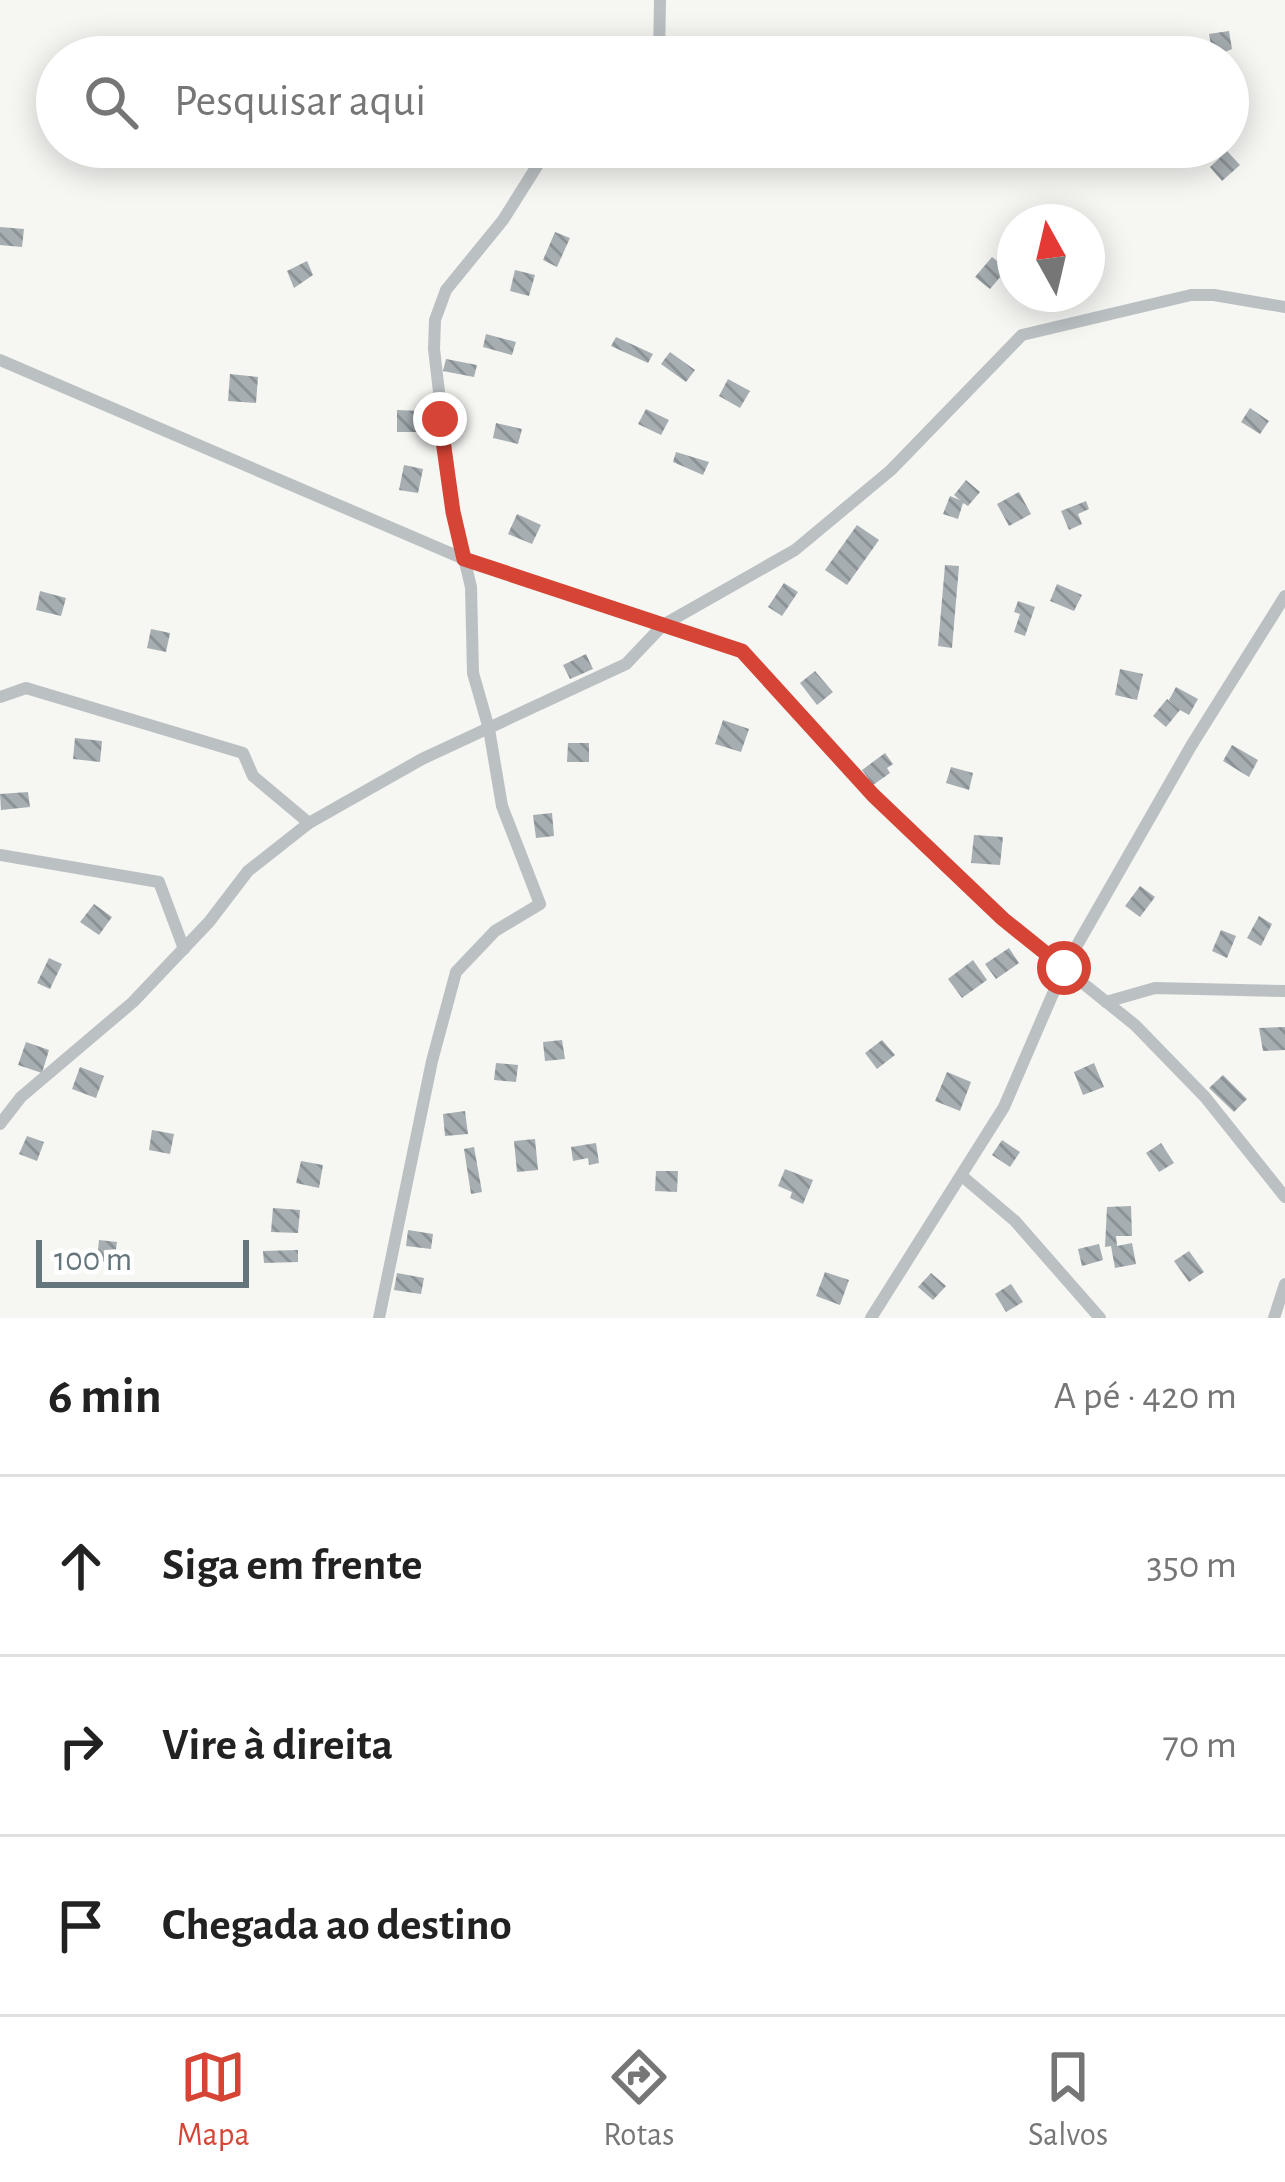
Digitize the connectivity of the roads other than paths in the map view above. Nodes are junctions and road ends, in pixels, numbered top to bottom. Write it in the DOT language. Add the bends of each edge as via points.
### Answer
graph roads {
  1 [pos="660,0"];
  2 [pos="659,36"];
  3 [pos="535,168"];
  4 [pos="1285,307"];
  5 [pos="0,360"];
  6 [pos="464,559"];
  7 [pos="1285,596"];
  8 [pos="663,625"];
  9 [pos="0,697"];
  10 [pos="489,729"];
  11 [pos="309,823"];
  12 [pos="0,855"];
  13 [pos="184,949"];
  14 [pos="1064,968"];
  15 [pos="1285,991"];
  16 [pos="1106,1002"];
  17 [pos="0,1124"];
  18 [pos="962,1176"];
  19 [pos="1285,1197"];
  20 [pos="1285,1283"];
  21 [pos="379,1318"];
  22 [pos="871,1318"];
  23 [pos="1100,1318"];
  24 [pos="1274,1318"];
  1 -- 2 [label="street"];
  3 -- 6 [label="street" via="446,290 435,320 440,419"];
  4 -- 8 [label="street" via="1191,295 1022,335 891,470 795,550"];
  5 -- 6 [label="street"];
  6 -- 8 [label="street"];
  6 -- 10 [label="street" via="473,674"];
  7 -- 14 [label="street"];
  8 -- 10 [label="street" via="626,664"];
  8 -- 14 [label="street" via="742,651 873,795"];
  9 -- 11 [label="street" via="26,688 243,753 253,776"];
  10 -- 11 [label="street"];
  10 -- 21 [label="street" via="502,806 540,904 495,931 456,972"];
  11 -- 13 [label="street" via="248,871"];
  12 -- 13 [label="street" via="159,882"];
  13 -- 17 [label="street"];
  14 -- 16 [label="street"];
  14 -- 18 [label="street" via="1004,1107"];
  15 -- 16 [label="street" via="1155,988"];
  16 -- 19 [label="street" via="1205,1097"];
  18 -- 22 [label="street"];
  18 -- 23 [label="street" via="1015,1221"];
  20 -- 24 [label="street"];
}
